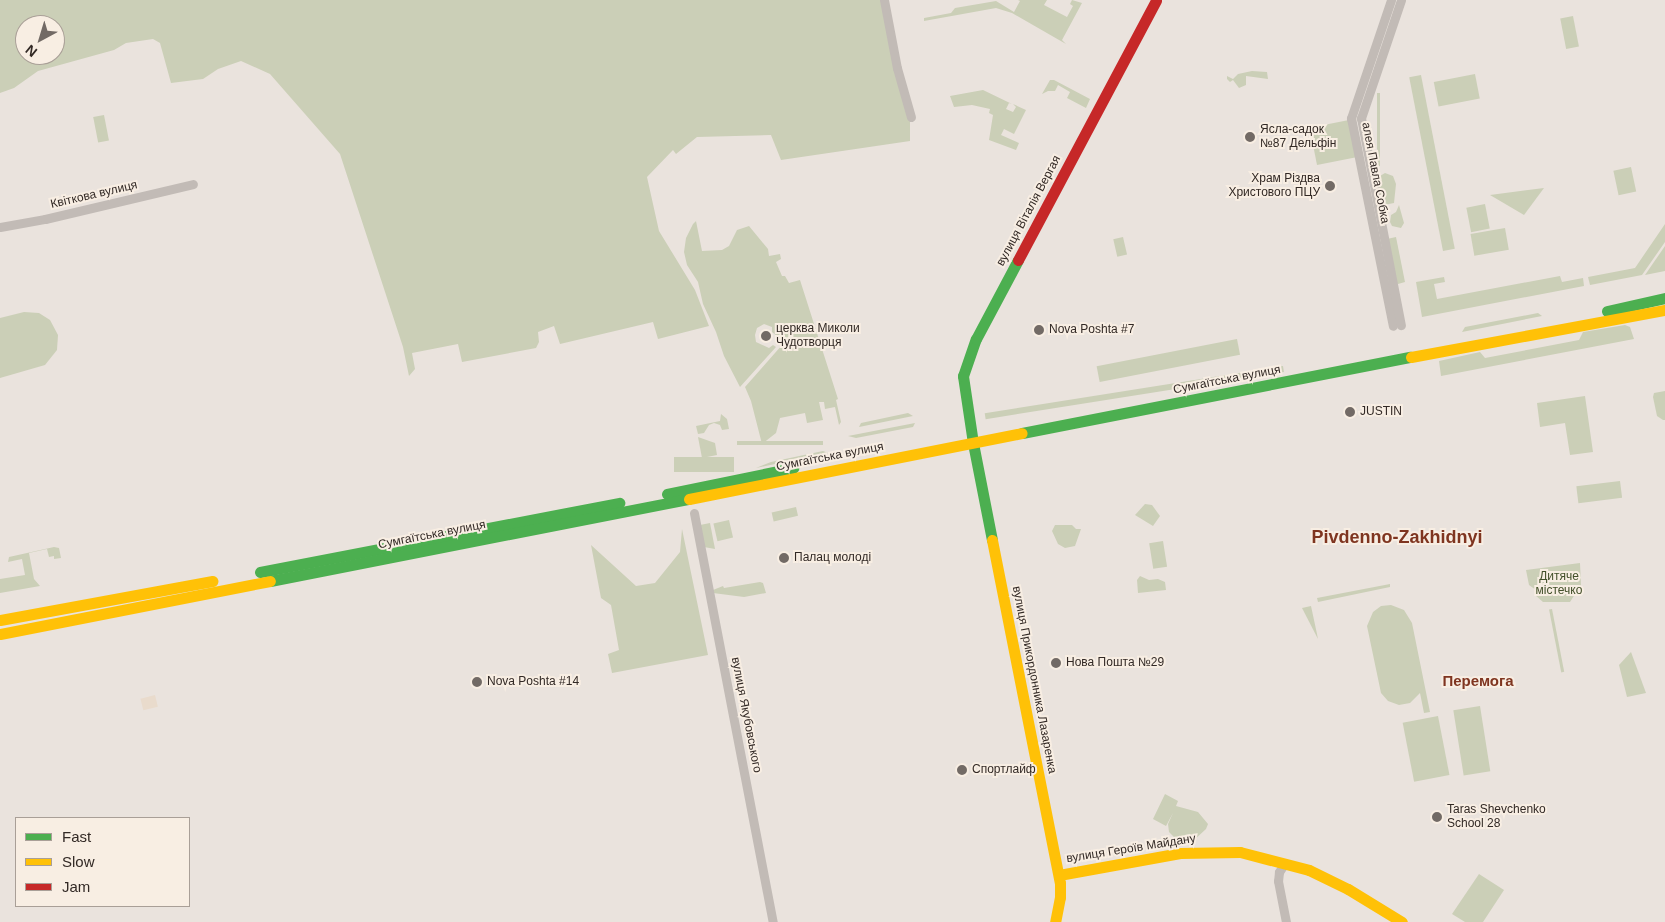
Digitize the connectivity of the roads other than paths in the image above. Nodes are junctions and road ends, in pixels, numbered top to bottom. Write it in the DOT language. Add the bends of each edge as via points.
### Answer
graph roads {
  1 [pos="884,0"];
  2 [pos="1156,0"];
  3 [pos="1391,0"];
  4 [pos="1401,0"];
  5 [pos="911,117"];
  6 [pos="193,184"];
  7 [pos="0,227"];
  8 [pos="1665,298"];
  9 [pos="1665,310"];
  10 [pos="973,439"];
  11 [pos="694,513"];
  12 [pos="275,574"];
  13 [pos="0,620"];
  14 [pos="0,634"];
  15 [pos="1285,863"];
  16 [pos="1059,875"];
  17 [pos="773,922"];
  18 [pos="1055,922"];
  19 [pos="1286,922"];
  20 [pos="1402,922"];
  1 -- 5 [label="street" via="897,68"];
  2 -- 10 [label="main road, вулиця Віталія Вергая" via="968,357 963,382"];
  3 -- 4 [label="street, алея Павла Собка" via="1351,118 1397,325 1361,118"];
  6 -- 7 [label="street, Квіткова вулиця"];
  8 -- 10 [label="main road, Сумгаїтська вулиця"];
  9 -- 10 [label="main road, Сумгаїтська вулиця"];
  10 -- 12 [label="main road, Сумгаїтська вулиця" via="349,566"];
  10 -- 16 [label="main road, вулиця Прикордонника Лазаренка"];
  11 -- 17 [label="street, вулиця Якубовського"];
  12 -- 13 [label="main road, Сумгаїтська вулиця"];
  12 -- 14 [label="main road, Сумгаїтська вулиця"];
  15 -- 16 [label="main road, вулиця Героїв Майдану" via="1240,852 1192,851"];
  15 -- 19 [label="street" via="1278,872 1278,881"];
  15 -- 20 [label="main road, вулиця Героїв Майдану" via="1333,881"];
  16 -- 18 [label="main road, вулиця Прикордонника Лазаренка" via="1060,897"];
}
